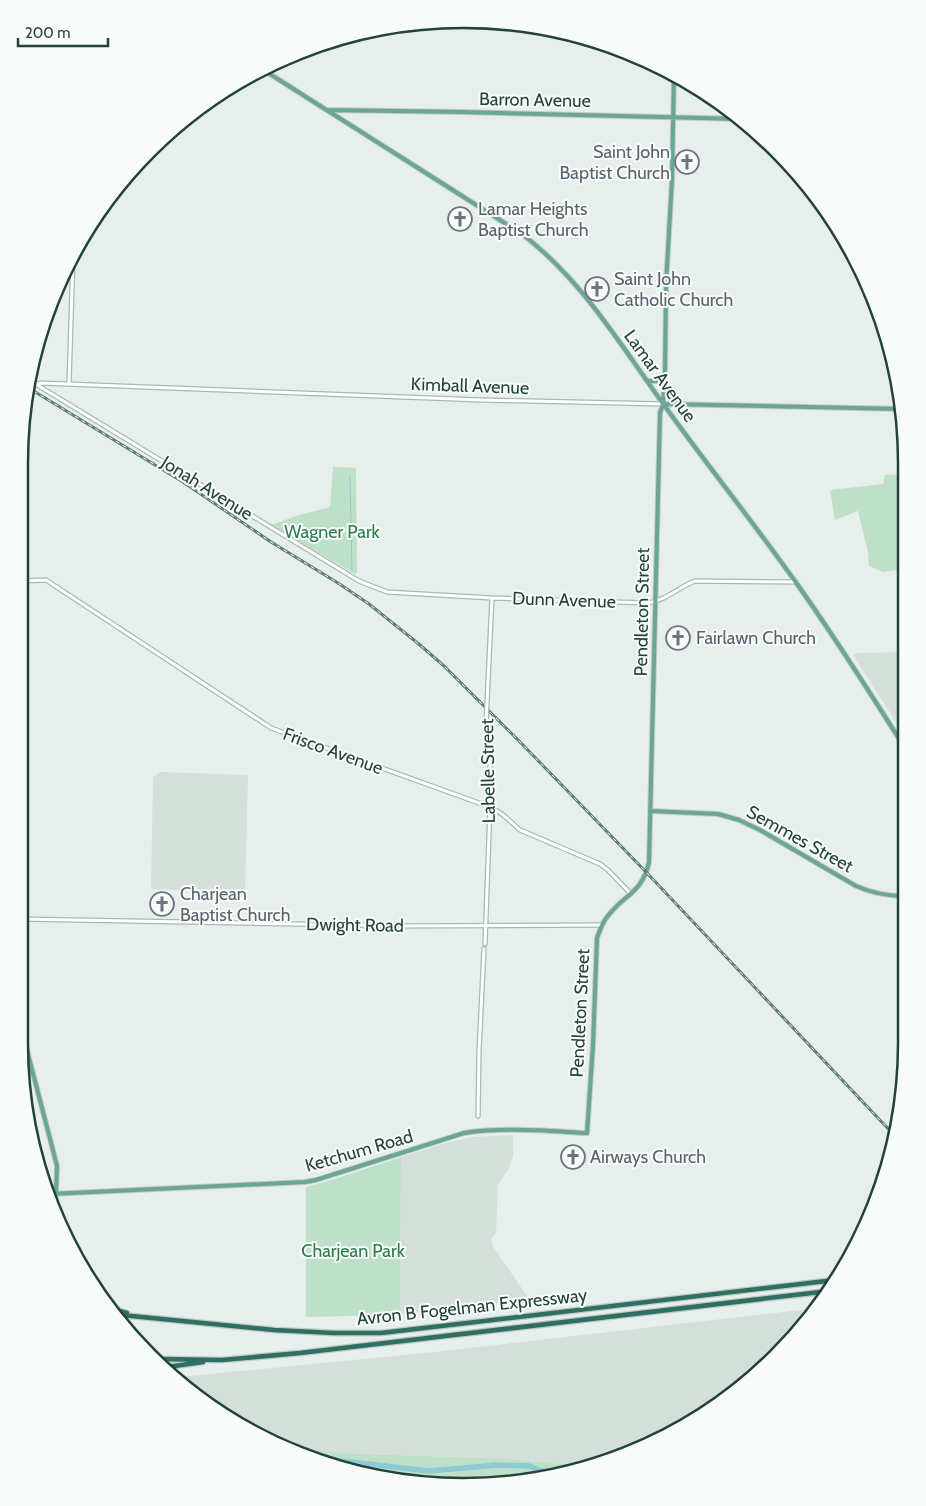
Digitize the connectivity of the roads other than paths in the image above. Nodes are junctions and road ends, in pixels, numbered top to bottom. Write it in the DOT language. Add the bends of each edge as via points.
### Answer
graph roads {
  1 [pos="268,73"];
  2 [pos="674,82"];
  3 [pos="327,110"];
  4 [pos="673,117"];
  5 [pos="730,119"];
  6 [pos="73,269"];
  7 [pos="665,374"];
  8 [pos="647,381"];
  9 [pos="37,384"];
  10 [pos="69,384"];
  11 [pos="664,384"];
  12 [pos="663,404"];
  13 [pos="686,404"];
  14 [pos="895,409"];
  15 [pos="28,581"];
  16 [pos="796,582"];
  17 [pos="387,592"];
  18 [pos="492,598"];
  19 [pos="656,602"];
  20 [pos="898,737"];
  21 [pos="490,807"];
  22 [pos="651,811"];
  23 [pos="631,894"];
  24 [pos="898,896"];
  25 [pos="28,919"];
  26 [pos="602,925"];
  27 [pos="485,927"];
  28 [pos="484,944"];
  29 [pos="484,949"];
  30 [pos="28,1053"];
  31 [pos="478,1116"];
  32 [pos="587,1133"];
  33 [pos="56,1194"];
  34 [pos="828,1281"];
  35 [pos="820,1292"];
  36 [pos="120,1311"];
  37 [pos="123,1315"];
  38 [pos="136,1316"];
  39 [pos="164,1359"];
  40 [pos="222,1360"];
  41 [pos="172,1366"];
  1 -- 3 [label="main road, Lamar Avenue"];
  2 -- 4 [label="main road, Pendleton Street"];
  3 -- 4 [label="main road, Barron Avenue"];
  3 -- 8 [label="main road, Lamar Avenue" via="537,246 586,296"];
  4 -- 5 [label="main road, Barron Avenue"];
  4 -- 7 [label="main road, Pendleton Street"];
  6 -- 10 [label="street"];
  7 -- 8 [label="main road" via="656,382"];
  7 -- 11 [label="main road, Pendleton Street"];
  8 -- 12 [label="main road, Lamar Avenue"];
  9 -- 10 [label="street, Kimball Avenue"];
  9 -- 17 [label="street, Jonah Avenue" via="359,581"];
  10 -- 12 [label="street, Kimball Avenue"];
  11 -- 12 [label="main road, Pendleton Street"];
  11 -- 13 [label="main road" via="668,396"];
  12 -- 13 [label="main road, Kimball Avenue"];
  12 -- 16 [label="main road, Lamar Avenue"];
  12 -- 19 [label="main road, Pendleton Street" via="660,414"];
  13 -- 14 [label="main road, Kimball Avenue"];
  15 -- 21 [label="street, Frisco Avenue" via="46,580 271,728"];
  16 -- 19 [label="street, Dunn Avenue" via="695,581"];
  16 -- 20 [label="main road, Lamar Avenue"];
  17 -- 18 [label="street, Dunn Avenue"];
  18 -- 19 [label="street, Dunn Avenue"];
  18 -- 21 [label="street, Labelle Street, bridge" via="486,724"];
  19 -- 22 [label="main road, Pendleton Street"];
  21 -- 23 [label="street, Frisco Avenue" via="520,830 600,864"];
  21 -- 27 [label="street, Labelle Street"];
  22 -- 23 [label="main road, Pendleton Street" via="647,871"];
  22 -- 24 [label="main road, Semmes Street" via="718,814 739,820 856,886 870,892"];
  23 -- 26 [label="main road, Pendleton Street"];
  25 -- 27 [label="street, Dwight Road"];
  26 -- 27 [label="street, Dwight Road"];
  26 -- 32 [label="main road, Pendleton Street" via="596,945"];
  27 -- 28 [label="street, Labelle Street"];
  29 -- 31 [label="street"];
  30 -- 33 [label="main road" via="56,1159"];
  32 -- 33 [label="main road, Ketchum Road" via="517,1130 464,1133 305,1182"];
  34 -- 38 [label="highway, Avron B Fogelman Expressway" via="381,1333 274,1330"];
  35 -- 40 [label="highway, Avron B Fogelman Expressway"];
  36 -- 38 [label="highway"];
  37 -- 38 [label="highway, Avron B Fogelman Expressway"];
  39 -- 40 [label="highway, Avron B Fogelman Expressway"];
  40 -- 41 [label="highway"];
}
